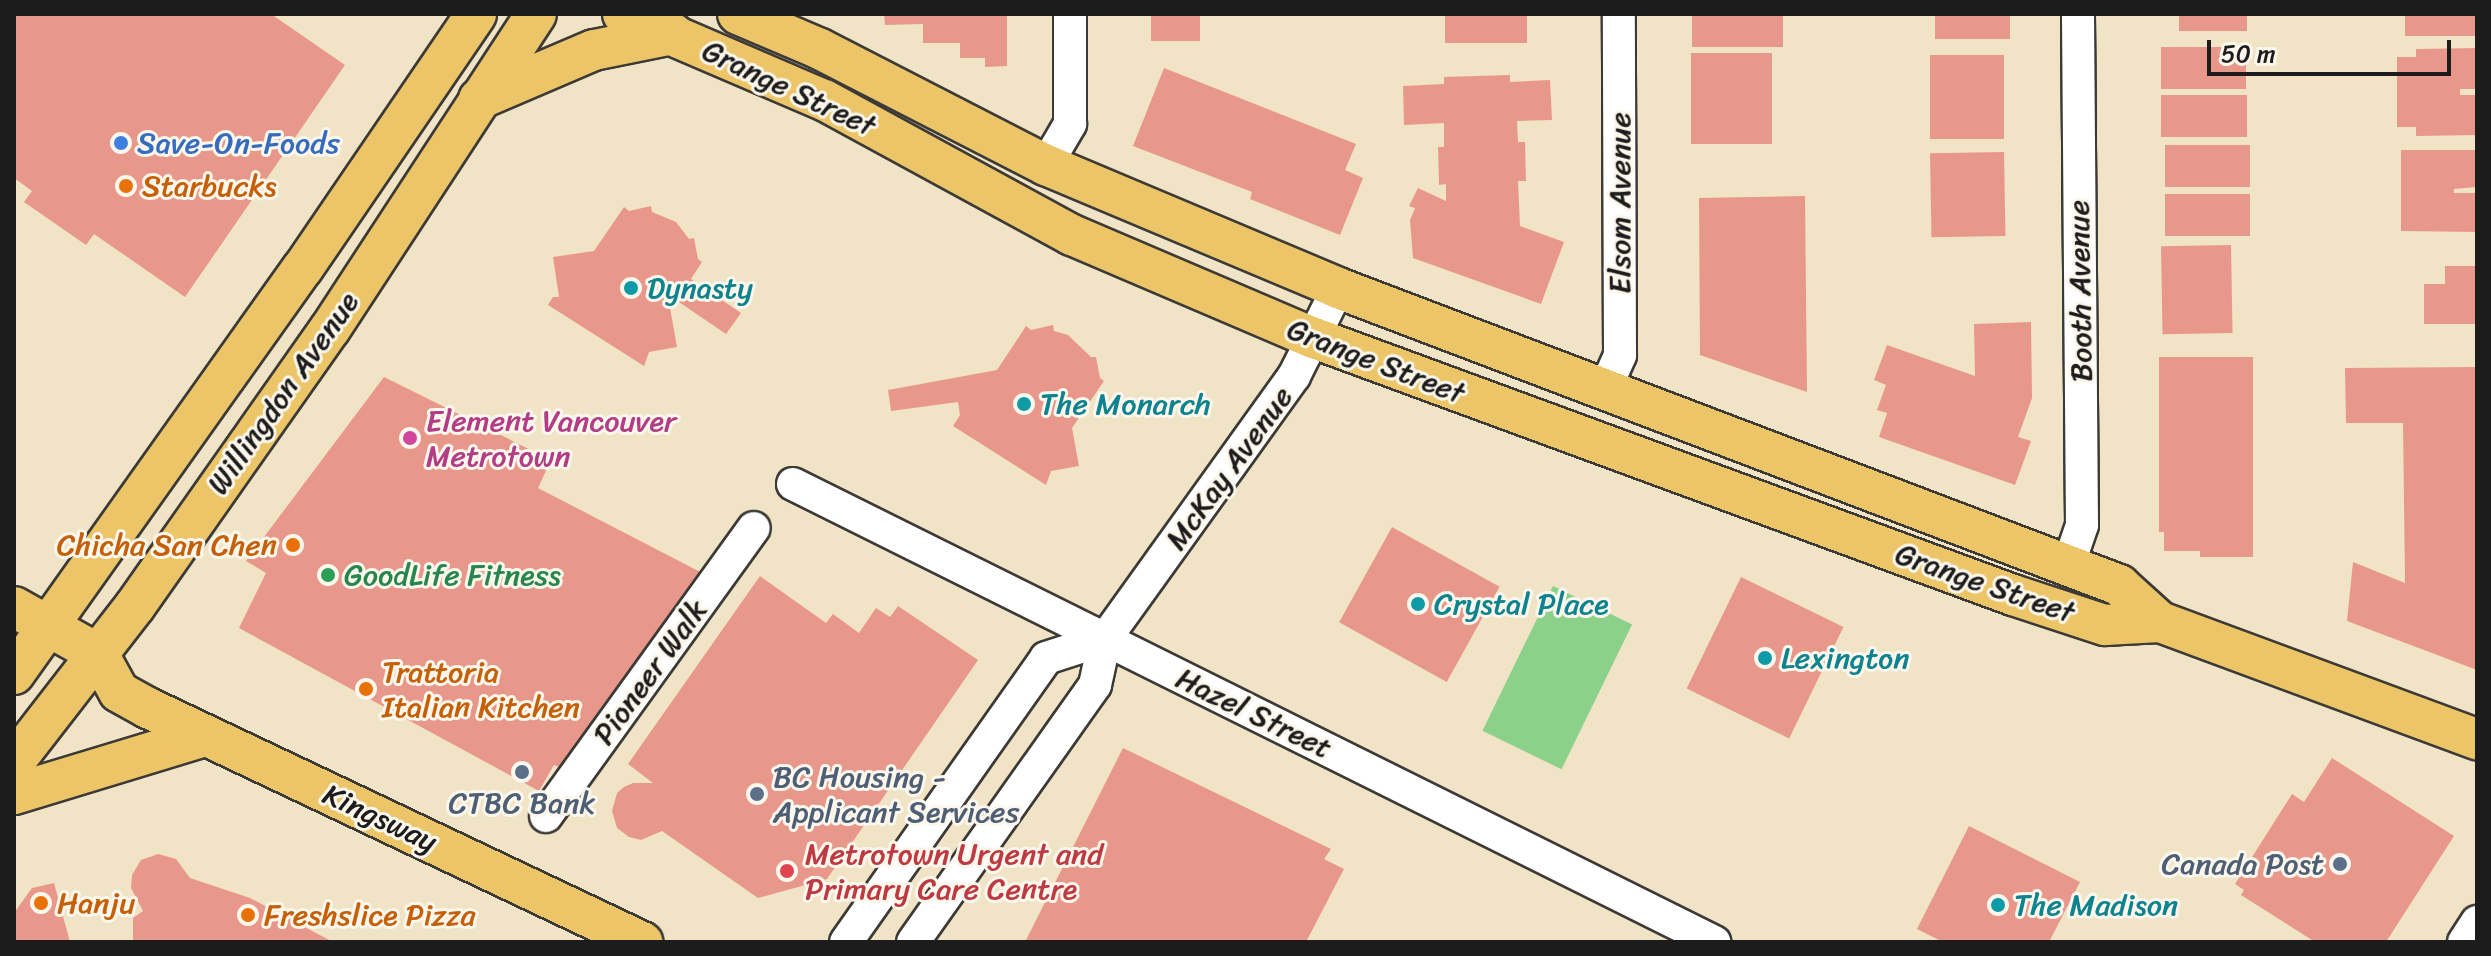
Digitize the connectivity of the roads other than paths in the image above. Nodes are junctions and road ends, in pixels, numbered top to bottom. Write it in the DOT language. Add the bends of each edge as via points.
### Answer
graph roads {
  1 [pos="476,14"];
  2 [pos="536,14"];
  3 [pos="623,14"];
  4 [pos="738,14"];
  5 [pos="1070,14"];
  6 [pos="1619,14"];
  7 [pos="2078,14"];
  8 [pos="673,34"];
  9 [pos="479,99"];
  10 [pos="1046,165"];
  11 [pos="1338,288"];
  12 [pos="1314,338"];
  13 [pos="1605,389"];
  14 [pos="793,484"];
  15 [pos="754,528"];
  16 [pos="2068,566"];
  17 [pos="14,607"];
  18 [pos="2160,622"];
  19 [pos="50,625"];
  20 [pos="1105,639"];
  21 [pos="98,654"];
  22 [pos="14,675"];
  23 [pos="119,692"];
  24 [pos="64,698"];
  25 [pos="205,736"];
  26 [pos="2477,739"];
  27 [pos="14,762"];
  28 [pos="14,794"];
  29 [pos="546,816"];
  30 [pos="2477,922"];
  31 [pos="642,942"];
  32 [pos="846,942"];
  33 [pos="913,942"];
  34 [pos="1714,942"];
  35 [pos="2464,942"];
  1 -- 19 [label="main road, Willingdon Avenue"];
  2 -- 9 [label="main road, Willingdon Avenue"];
  3 -- 8 [label="main road, Grange Street"];
  4 -- 10 [label="main road, Grange Street" via="820,49"];
  5 -- 10 [label="street" via="1070,124"];
  6 -- 13 [label="street, Elsom Avenue" via="1620,355"];
  7 -- 16 [label="street, Booth Avenue" via="2082,525"];
  8 -- 9 [label="main road" via="594,50"];
  8 -- 12 [label="main road, Grange Street" via="824,100 1072,235"];
  9 -- 21 [label="main road, Willingdon Avenue" via="330,329"];
  10 -- 11 [label="main road, Grange Street"];
  11 -- 12 [label="street, McKay Avenue"];
  11 -- 13 [label="main road, Grange Street"];
  12 -- 18 [label="main road, Grange Street" via="2013,595 2105,625"];
  12 -- 20 [label="street, McKay Avenue" via="1294,376"];
  13 -- 16 [label="main road, Grange Street"];
  14 -- 20 [label="street, Hazel Street"];
  15 -- 29 [label="street, Pioneer Walk"];
  16 -- 18 [label="main road, Grange Street" via="2119,585"];
  17 -- 19 [label="main road"];
  18 -- 26 [label="main road, Grange Street"];
  19 -- 21 [label="main road"];
  19 -- 22 [label="main road, Willingdon Avenue"];
  20 -- 32 [label="street" via="1046,658"];
  20 -- 33 [label="street, McKay Avenue" via="1095,685"];
  20 -- 34 [label="street, Hazel Street"];
  21 -- 23 [label="main road"];
  21 -- 24 [label="main road, Willingdon Avenue"];
  22 -- 24 [label="main road"];
  23 -- 24 [label="main road"];
  23 -- 25 [label="main road, Kingsway"];
  24 -- 27 [label="main road, Willingdon Avenue"];
  25 -- 28 [label="main road"];
  25 -- 31 [label="main road, Kingsway"];
  30 -- 35 [label="street"];
}
